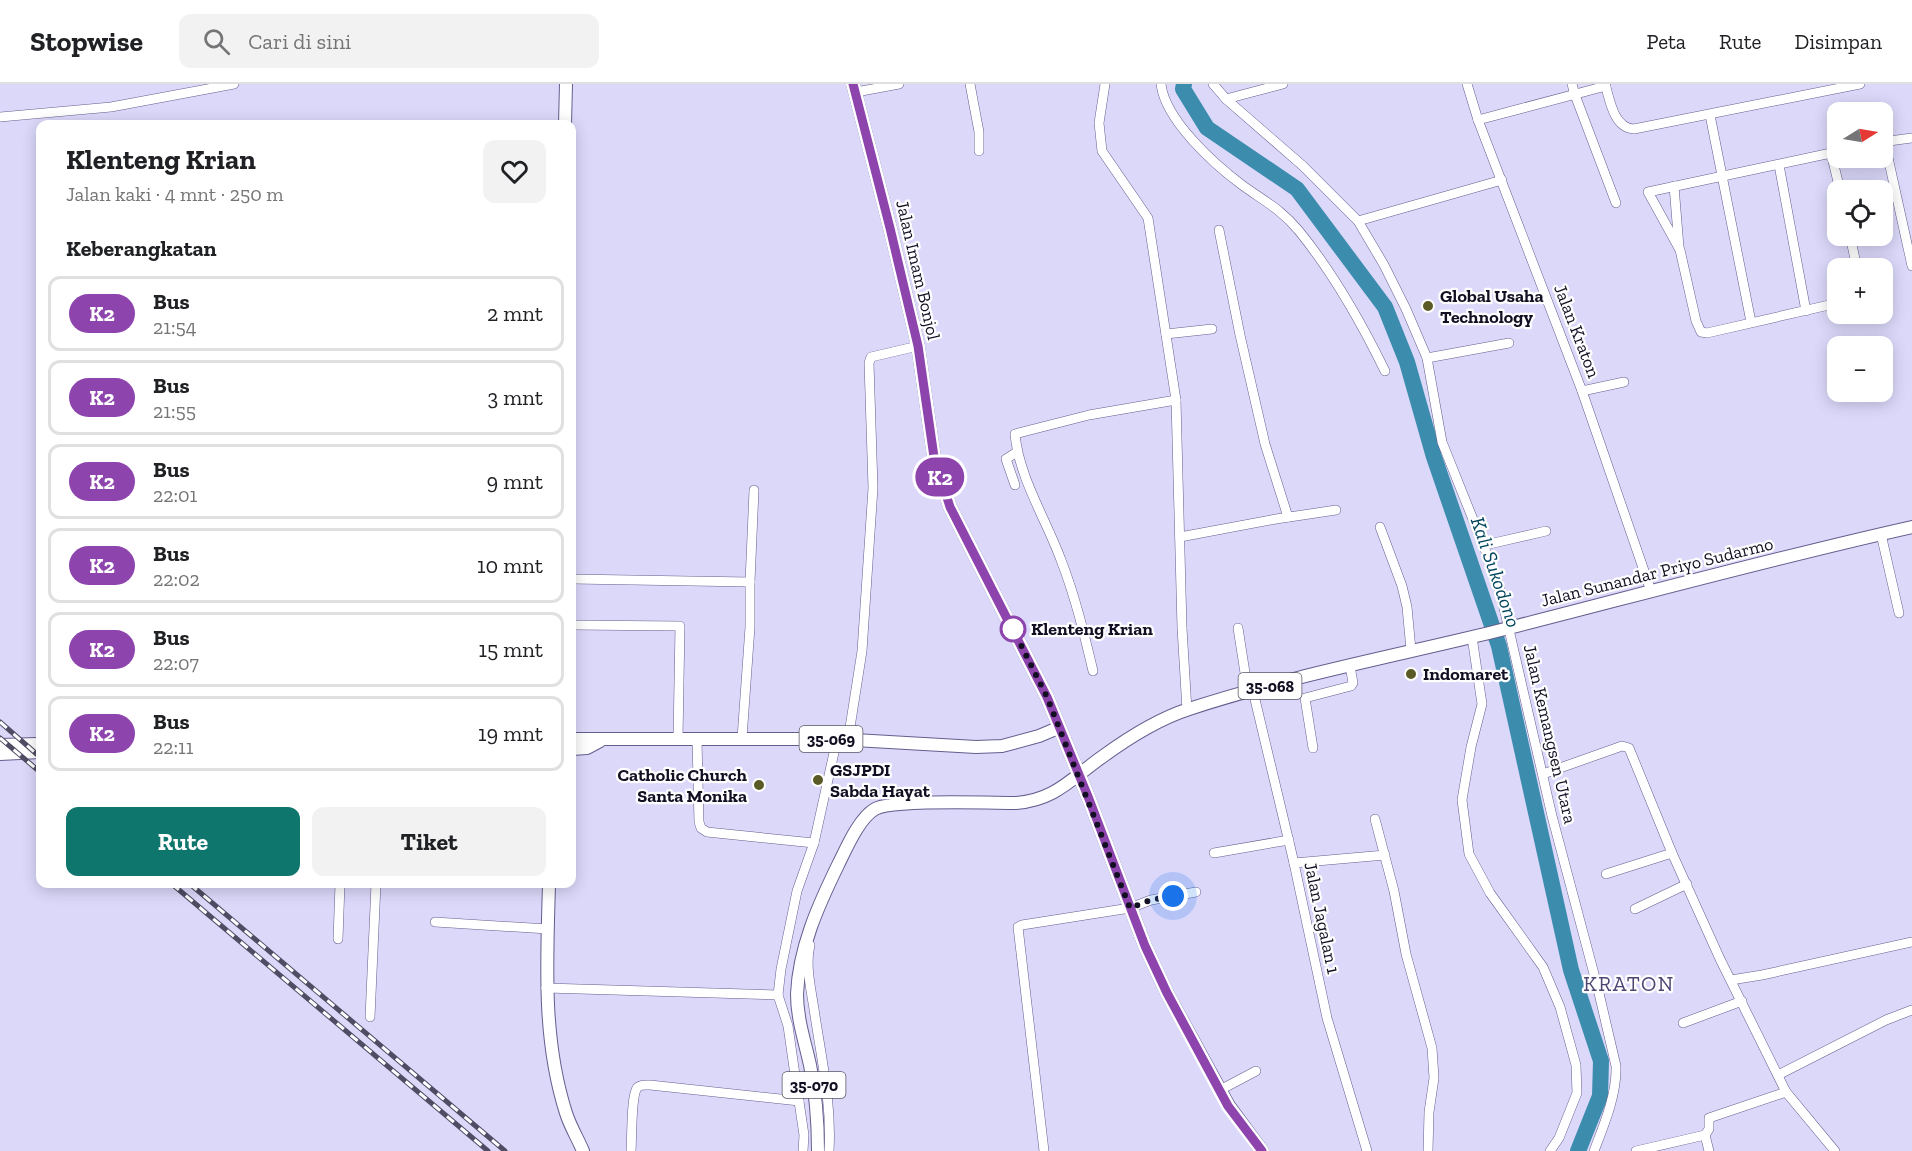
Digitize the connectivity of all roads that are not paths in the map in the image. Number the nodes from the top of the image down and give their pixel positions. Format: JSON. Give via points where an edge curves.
{"nodes":[{"id":1,"x":234,"y":84,"type":"edge"},
{"id":2,"x":566,"y":84,"type":"edge"},
{"id":3,"x":898,"y":84,"type":"edge"},
{"id":4,"x":970,"y":84,"type":"edge"},
{"id":5,"x":1105,"y":84,"type":"edge"},
{"id":6,"x":1161,"y":84,"type":"edge"},
{"id":7,"x":1213,"y":84,"type":"edge"},
{"id":8,"x":1283,"y":84,"type":"edge"},
{"id":9,"x":1467,"y":84,"type":"edge"},
{"id":10,"x":1572,"y":84,"type":"edge"},
{"id":11,"x":1860,"y":84,"type":"edge"},
{"id":12,"x":1605,"y":85,"type":"edge"},
{"id":13,"x":854,"y":88,"type":"edge"},
{"id":14,"x":1575,"y":95,"type":"junction"},
{"id":15,"x":1226,"y":99,"type":"junction"},
{"id":16,"x":1710,"y":115,"type":"junction"},
{"id":17,"x":0,"y":117,"type":"edge"},
{"id":18,"x":565,"y":120,"type":"edge"},
{"id":19,"x":1478,"y":120,"type":"junction"},
{"id":20,"x":1912,"y":138,"type":"edge"},
{"id":21,"x":979,"y":151,"type":"dead end"},
{"id":22,"x":1779,"y":165,"type":"junction"},
{"id":23,"x":1723,"y":175,"type":"junction"},
{"id":24,"x":1502,"y":180,"type":"junction"},
{"id":25,"x":1838,"y":180,"type":"edge"},
{"id":26,"x":1674,"y":186,"type":"junction"},
{"id":27,"x":1616,"y":203,"type":"dead end"},
{"id":28,"x":1358,"y":221,"type":"junction"},
{"id":29,"x":1219,"y":230,"type":"dead end"},
{"id":30,"x":1680,"y":250,"type":"junction"},
{"id":31,"x":1912,"y":266,"type":"edge"},
{"id":32,"x":1827,"y":306,"type":"edge"},
{"id":33,"x":1806,"y":311,"type":"junction"},
{"id":34,"x":1751,"y":322,"type":"junction"},
{"id":35,"x":1212,"y":329,"type":"dead end"},
{"id":36,"x":1166,"y":334,"type":"junction"},
{"id":37,"x":1509,"y":343,"type":"dead end"},
{"id":38,"x":918,"y":346,"type":"junction"},
{"id":39,"x":1427,"y":358,"type":"junction"},
{"id":40,"x":1385,"y":371,"type":"dead end"},
{"id":41,"x":1624,"y":382,"type":"dead end"},
{"id":42,"x":1582,"y":391,"type":"junction"},
{"id":43,"x":1176,"y":400,"type":"junction"},
{"id":44,"x":1013,"y":454,"type":"junction"},
{"id":45,"x":1015,"y":485,"type":"dead end"},
{"id":46,"x":754,"y":490,"type":"dead end"},
{"id":47,"x":1336,"y":510,"type":"dead end"},
{"id":48,"x":1288,"y":517,"type":"junction"},
{"id":49,"x":1380,"y":527,"type":"dead end"},
{"id":50,"x":1912,"y":527,"type":"edge"},
{"id":51,"x":1546,"y":531,"type":"dead end"},
{"id":52,"x":1881,"y":534,"type":"junction"},
{"id":53,"x":1180,"y":537,"type":"junction"},
{"id":54,"x":1485,"y":546,"type":"junction"},
{"id":55,"x":576,"y":579,"type":"edge"},
{"id":56,"x":750,"y":582,"type":"junction"},
{"id":57,"x":1651,"y":591,"type":"junction"},
{"id":58,"x":1899,"y":613,"type":"dead end"},
{"id":59,"x":576,"y":624,"type":"edge"},
{"id":60,"x":1238,"y":628,"type":"dead end"},
{"id":61,"x":1504,"y":629,"type":"junction"},
{"id":62,"x":1474,"y":636,"type":"junction"},
{"id":63,"x":1411,"y":650,"type":"junction"},
{"id":64,"x":1350,"y":666,"type":"junction"},
{"id":65,"x":1094,"y":671,"type":"dead end"},
{"id":66,"x":1250,"y":691,"type":"junction"},
{"id":67,"x":1187,"y":710,"type":"junction"},
{"id":68,"x":1058,"y":728,"type":"junction"},
{"id":69,"x":678,"y":738,"type":"junction"},
{"id":70,"x":742,"y":738,"type":"junction"},
{"id":71,"x":576,"y":739,"type":"edge"},
{"id":72,"x":601,"y":740,"type":"junction"},
{"id":73,"x":697,"y":740,"type":"junction"},
{"id":74,"x":843,"y":740,"type":"junction"},
{"id":75,"x":36,"y":744,"type":"edge"},
{"id":76,"x":0,"y":745,"type":"edge"},
{"id":77,"x":1313,"y":748,"type":"dead end"},
{"id":78,"x":576,"y":749,"type":"edge"},
{"id":79,"x":36,"y":752,"type":"edge"},
{"id":80,"x":0,"y":754,"type":"edge"},
{"id":81,"x":1542,"y":774,"type":"junction"},
{"id":82,"x":1077,"y":775,"type":"junction"},
{"id":83,"x":1376,"y":819,"type":"dead end"},
{"id":84,"x":1288,"y":840,"type":"junction"},
{"id":85,"x":814,"y":843,"type":"junction"},
{"id":86,"x":1214,"y":853,"type":"dead end"},
{"id":87,"x":1672,"y":853,"type":"junction"},
{"id":88,"x":1385,"y":855,"type":"junction"},
{"id":89,"x":1294,"y":863,"type":"junction"},
{"id":90,"x":1606,"y":874,"type":"dead end"},
{"id":91,"x":1686,"y":884,"type":"junction"},
{"id":92,"x":340,"y":888,"type":"edge"},
{"id":93,"x":376,"y":888,"type":"edge"},
{"id":94,"x":549,"y":888,"type":"edge"},
{"id":95,"x":1196,"y":892,"type":"dead end"},
{"id":96,"x":819,"y":908,"type":"junction"},
{"id":97,"x":1130,"y":908,"type":"junction"},
{"id":98,"x":1635,"y":909,"type":"dead end"},
{"id":99,"x":435,"y":922,"type":"dead end"},
{"id":100,"x":548,"y":929,"type":"junction"},
{"id":101,"x":339,"y":939,"type":"dead end"},
{"id":102,"x":1912,"y":942,"type":"edge"},
{"id":103,"x":1731,"y":980,"type":"junction"},
{"id":104,"x":546,"y":988,"type":"junction"},
{"id":105,"x":778,"y":995,"type":"junction"},
{"id":106,"x":1742,"y":1000,"type":"junction"},
{"id":107,"x":1912,"y":1010,"type":"edge"},
{"id":108,"x":370,"y":1017,"type":"dead end"},
{"id":109,"x":1683,"y":1023,"type":"dead end"},
{"id":110,"x":1256,"y":1071,"type":"dead end"},
{"id":111,"x":1778,"y":1075,"type":"junction"},
{"id":112,"x":1220,"y":1090,"type":"junction"},
{"id":113,"x":1786,"y":1092,"type":"junction"},
{"id":114,"x":799,"y":1101,"type":"junction"},
{"id":115,"x":1705,"y":1135,"type":"junction"},
{"id":116,"x":583,"y":1151,"type":"edge"},
{"id":117,"x":631,"y":1151,"type":"edge"},
{"id":118,"x":803,"y":1151,"type":"edge"},
{"id":119,"x":818,"y":1151,"type":"edge"},
{"id":120,"x":830,"y":1151,"type":"edge"},
{"id":121,"x":1044,"y":1151,"type":"edge"},
{"id":122,"x":1262,"y":1151,"type":"edge"},
{"id":123,"x":1367,"y":1151,"type":"edge"},
{"id":124,"x":1428,"y":1151,"type":"edge"},
{"id":125,"x":1550,"y":1151,"type":"edge"},
{"id":126,"x":1594,"y":1151,"type":"edge"},
{"id":127,"x":1636,"y":1151,"type":"edge"},
{"id":128,"x":1709,"y":1151,"type":"edge"},
{"id":129,"x":1835,"y":1151,"type":"edge"}],
"edges":[{"from":1,"to":17,"type":"street","via":[[111,107]]},
{"from":2,"to":18,"type":"main road"},
{"from":3,"to":13,"type":"street"},
{"from":4,"to":21,"type":"street"},
{"from":5,"to":36,"type":"street","via":[[1099,123],[1102,151],[1148,218]]},
{"from":6,"to":40,"type":"street","via":[[1165,102],[1196,143],[1234,179],[1276,206],[1298,230],[1366,331]]},
{"from":7,"to":15,"type":"street","name":"Jalan Kemangsen Utara"},
{"from":8,"to":15,"type":"street"},
{"from":9,"to":19,"type":"street","name":"Jalan Kraton"},
{"from":10,"to":14,"type":"street"},
{"from":11,"to":16,"type":"street"},
{"from":12,"to":14,"type":"street"},
{"from":12,"to":16,"type":"street","via":[[1619,122],[1626,129]]},
{"from":13,"to":38,"type":"main road","name":"Jalan Imam Bonjol"},
{"from":14,"to":19,"type":"street"},
{"from":14,"to":27,"type":"street"},
{"from":15,"to":28,"type":"street","name":"Jalan Kemangsen Utara","via":[[1303,166]]},
{"from":16,"to":23,"type":"street"},
{"from":19,"to":24,"type":"street","name":"Jalan Kraton"},
{"from":20,"to":31,"type":"street","via":[[1885,144]]},
{"from":22,"to":23,"type":"street"},
{"from":22,"to":25,"type":"street","via":[[1831,153]]},
{"from":22,"to":33,"type":"street"},
{"from":23,"to":26,"type":"street"},
{"from":23,"to":34,"type":"street"},
{"from":24,"to":28,"type":"street"},
{"from":24,"to":42,"type":"street","name":"Jalan Kraton"},
{"from":26,"to":30,"type":"street"},
{"from":26,"to":30,"type":"street","via":[[1647,192]]},
{"from":28,"to":39,"type":"street","name":"Jalan Kemangsen Utara","via":[[1384,265]]},
{"from":29,"to":48,"type":"street","via":[[1265,444]]},
{"from":30,"to":34,"type":"street","via":[[1701,332]]},
{"from":32,"to":33,"type":"street"},
{"from":33,"to":34,"type":"street"},
{"from":35,"to":36,"type":"street"},
{"from":36,"to":43,"type":"street"},
{"from":37,"to":39,"type":"street"},
{"from":38,"to":68,"type":"main road","name":"Jalan Imam Bonjol","via":[[934,457],[950,507],[1047,697]]},
{"from":38,"to":74,"type":"street","via":[[871,357],[868,363],[873,488],[862,651]]},
{"from":39,"to":54,"type":"street","name":"Jalan Kemangsen Utara","via":[[1442,442]]},
{"from":41,"to":42,"type":"street"},
{"from":42,"to":57,"type":"street","name":"Jalan Kraton"},
{"from":43,"to":44,"type":"street","via":[[1017,432]]},
{"from":43,"to":53,"type":"street"},
{"from":44,"to":45,"type":"street","via":[[1006,459]]},
{"from":44,"to":65,"type":"street","via":[[1072,590]]},
{"from":46,"to":56,"type":"street"},
{"from":47,"to":48,"type":"street"},
{"from":48,"to":53,"type":"street"},
{"from":49,"to":63,"type":"street","via":[[1402,586]]},
{"from":50,"to":52,"type":"main road","name":"Jalan Sunandar Priyo Sudarmo","number":"35-068"},
{"from":51,"to":54,"type":"street"},
{"from":52,"to":57,"type":"main road","name":"Jalan Sunandar Priyo Sudarmo","number":"35-068"},
{"from":52,"to":58,"type":"street"},
{"from":53,"to":67,"type":"street"},
{"from":54,"to":61,"type":"street","name":"Jalan Kemangsen Utara","via":[[1498,582]]},
{"from":55,"to":56,"type":"street"},
{"from":56,"to":70,"type":"street"},
{"from":57,"to":61,"type":"main road","name":"Jalan Sunandar Priyo Sudarmo","number":"35-068"},
{"from":59,"to":69,"type":"street","via":[[680,626]]},
{"from":60,"to":66,"type":"street","name":"Jalan Jagalan 1"},
{"from":61,"to":62,"type":"main road","name":"Jalan Sunandar Priyo Sudarmo","number":"35-068"},
{"from":61,"to":81,"type":"street","name":"Jalan Kemangsen Utara"},
{"from":62,"to":63,"type":"main road","name":"Jalan Sunandar Priyo Sudarmo","number":"35-068"},
{"from":62,"to":125,"type":"street","via":[[1482,704],[1462,800],[1469,854],[1490,893],[1543,967],[1560,1007],[1576,1065],[1577,1093]]},
{"from":63,"to":64,"type":"main road","name":"Jalan Sunandar Priyo Sudarmo","number":"35-068"},
{"from":64,"to":66,"type":"main road","name":"Jalan Sunandar Priyo Sudarmo","number":"35-068"},
{"from":64,"to":77,"type":"street","via":[[1352,686],[1305,698]]},
{"from":66,"to":67,"type":"main road","name":"Jalan Sunandar Priyo Sudarmo","number":"35-068"},
{"from":66,"to":84,"type":"street","name":"Jalan Jagalan 1"},
{"from":67,"to":82,"type":"main road","name":"Jalan Sunandar Priyo Sudarmo","number":"35-068","via":[[1142,732]]},
{"from":68,"to":74,"type":"main road","number":"35-069","via":[[1039,736],[976,747]]},
{"from":68,"to":82,"type":"main road","name":"Jalan Imam Bonjol"},
{"from":69,"to":72,"type":"main road","number":"35-069"},
{"from":69,"to":73,"type":"main road","number":"35-069"},
{"from":70,"to":73,"type":"main road","number":"35-069"},
{"from":70,"to":74,"type":"main road","number":"35-069"},
{"from":71,"to":72,"type":"main road","number":"35-069"},
{"from":72,"to":78,"type":"main road","number":"35-069"},
{"from":73,"to":85,"type":"street","via":[[699,822],[704,830]]},
{"from":74,"to":85,"type":"street"},
{"from":75,"to":76,"type":"main road"},
{"from":79,"to":80,"type":"main road"},
{"from":81,"to":87,"type":"street","via":[[1626,746]]},
{"from":81,"to":126,"type":"street","name":"Jalan Kemangsen Utara","via":[[1616,1066],[1613,1094]]},
{"from":82,"to":96,"type":"main road","number":"35-070","via":[[1050,796],[1025,802],[912,804],[874,810],[853,836]]},
{"from":82,"to":97,"type":"main road","name":"Jalan Imam Bonjol"},
{"from":83,"to":88,"type":"street"},
{"from":84,"to":86,"type":"street"},
{"from":84,"to":89,"type":"street","name":"Jalan Jagalan 1"},
{"from":85,"to":105,"type":"street","via":[[797,891]]},
{"from":87,"to":90,"type":"street"},
{"from":87,"to":91,"type":"street"},
{"from":88,"to":89,"type":"street"},
{"from":88,"to":124,"type":"street","via":[[1406,954],[1432,1048],[1434,1078]]},
{"from":89,"to":123,"type":"street","name":"Jalan Jagalan 1","via":[[1327,1018]]},
{"from":91,"to":98,"type":"street"},
{"from":91,"to":103,"type":"street"},
{"from":92,"to":101,"type":"street"},
{"from":93,"to":108,"type":"street"},
{"from":94,"to":100,"type":"main road"},
{"from":95,"to":97,"type":"street"},
{"from":96,"to":119,"type":"main road","number":"35-070","via":[[804,945],[797,995],[819,1116]]},
{"from":96,"to":120,"type":"street","via":[[809,950],[809,969],[829,1099]]},
{"from":97,"to":112,"type":"main road","name":"Jalan Imam Bonjol","via":[[1167,993]]},
{"from":97,"to":121,"type":"street","via":[[1018,927]]},
{"from":99,"to":100,"type":"street"},
{"from":100,"to":104,"type":"main road"},
{"from":102,"to":103,"type":"street"},
{"from":103,"to":106,"type":"street"},
{"from":104,"to":105,"type":"street"},
{"from":104,"to":116,"type":"main road","via":[[554,1064],[566,1114]]},
{"from":105,"to":114,"type":"street","via":[[788,1026]]},
{"from":106,"to":109,"type":"street"},
{"from":106,"to":111,"type":"street"},
{"from":107,"to":111,"type":"street"},
{"from":110,"to":112,"type":"street"},
{"from":111,"to":113,"type":"street"},
{"from":112,"to":122,"type":"main road","name":"Jalan Imam Bonjol"},
{"from":113,"to":115,"type":"street","via":[[1709,1118]]},
{"from":113,"to":129,"type":"street"},
{"from":114,"to":117,"type":"street","via":[[640,1085],[633,1101]]},
{"from":114,"to":118,"type":"street"},
{"from":115,"to":127,"type":"street"},
{"from":115,"to":128,"type":"street"}]}
